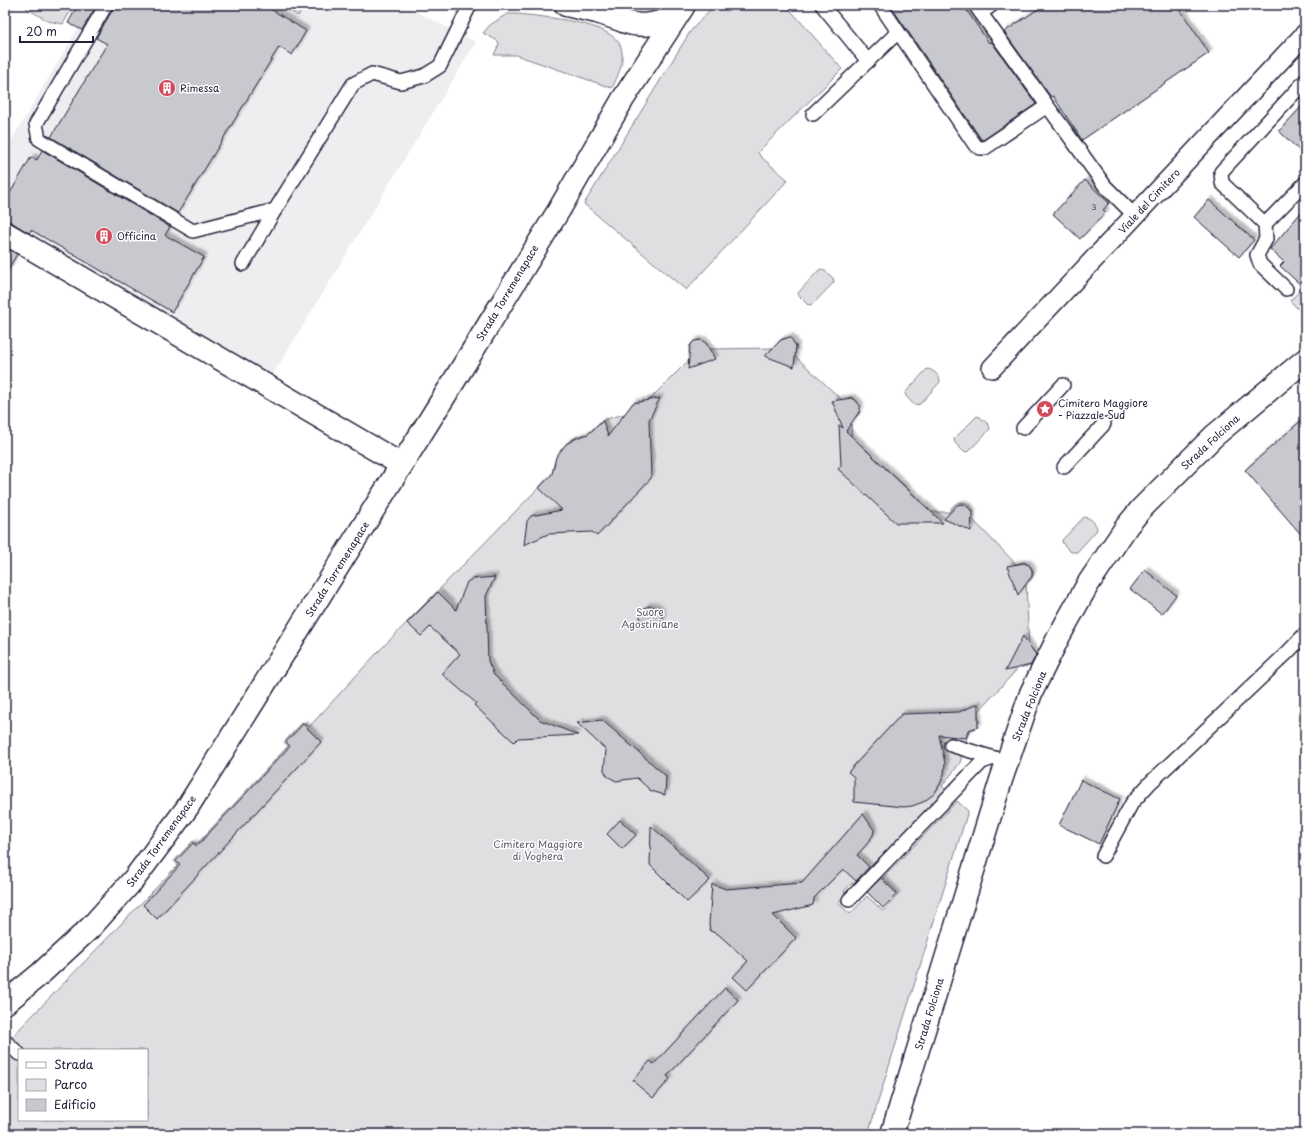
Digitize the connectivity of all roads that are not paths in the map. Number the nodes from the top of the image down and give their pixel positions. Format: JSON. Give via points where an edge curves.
{"nodes":[{"id":1,"x":106,"y":5,"type":"edge"},
{"id":2,"x":470,"y":5,"type":"edge"},
{"id":3,"x":566,"y":5,"type":"edge"},
{"id":4,"x":604,"y":5,"type":"edge"},
{"id":5,"x":822,"y":5,"type":"edge"},
{"id":6,"x":880,"y":5,"type":"edge"},
{"id":7,"x":992,"y":5,"type":"edge"},
{"id":8,"x":683,"y":6,"type":"edge"},
{"id":9,"x":978,"y":9,"type":"edge"},
{"id":10,"x":628,"y":23,"type":"junction"},
{"id":11,"x":898,"y":32,"type":"junction"},
{"id":12,"x":1305,"y":34,"type":"edge"},
{"id":13,"x":868,"y":61,"type":"junction"},
{"id":14,"x":1305,"y":81,"type":"edge"},
{"id":15,"x":623,"y":99,"type":"junction"},
{"id":16,"x":1047,"y":106,"type":"junction"},
{"id":17,"x":812,"y":114,"type":"dead end"},
{"id":18,"x":1305,"y":183,"type":"edge"},
{"id":19,"x":275,"y":210,"type":"junction"},
{"id":20,"x":1135,"y":216,"type":"junction"},
{"id":21,"x":1266,"y":224,"type":"junction"},
{"id":22,"x":5,"y":233,"type":"edge"},
{"id":23,"x":242,"y":264,"type":"dead end"},
{"id":24,"x":1286,"y":289,"type":"dead end"},
{"id":25,"x":1305,"y":360,"type":"edge"},
{"id":26,"x":992,"y":368,"type":"dead end"},
{"id":27,"x":1063,"y":385,"type":"dead end"},
{"id":28,"x":1104,"y":424,"type":"dead end"},
{"id":29,"x":1023,"y":428,"type":"dead end"},
{"id":30,"x":402,"y":465,"type":"junction"},
{"id":31,"x":1064,"y":467,"type":"dead end"},
{"id":32,"x":1305,"y":634,"type":"edge"},
{"id":33,"x":951,"y":745,"type":"dead end"},
{"id":34,"x":1001,"y":760,"type":"junction"},
{"id":35,"x":1103,"y":856,"type":"dead end"},
{"id":36,"x":849,"y":900,"type":"dead end"},
{"id":37,"x":5,"y":1003,"type":"edge"},
{"id":38,"x":5,"y":1041,"type":"edge"},
{"id":39,"x":18,"y":1053,"type":"edge"},
{"id":40,"x":892,"y":1134,"type":"edge"}],
"edges":[{"from":1,"to":19,"type":"lane","via":[[36,124],[39,139],[193,231]]},
{"from":2,"to":19,"type":"lane","via":[[440,66],[424,76],[401,82],[372,74],[353,84]]},
{"from":3,"to":10,"type":"street"},
{"from":4,"to":10,"type":"street"},
{"from":5,"to":13,"type":"lane"},
{"from":6,"to":11,"type":"lane"},
{"from":7,"to":9,"type":"lane"},
{"from":8,"to":10,"type":"street","via":[[664,22],[648,26]]},
{"from":8,"to":15,"type":"street","name":"Strada Torremenapace"},
{"from":9,"to":16,"type":"lane"},
{"from":10,"to":15,"type":"street","name":"Strada Torremenapace","via":[[640,35],[643,46],[642,56]]},
{"from":11,"to":13,"type":"lane"},
{"from":11,"to":16,"type":"lane","via":[[975,146],[985,148]]},
{"from":12,"to":20,"type":"street","name":"Viale del Cimitero"},
{"from":13,"to":17,"type":"lane"},
{"from":14,"to":21,"type":"lane","via":[[1221,172],[1222,183]]},
{"from":15,"to":30,"type":"street","name":"Strada Torremenapace"},
{"from":16,"to":20,"type":"lane","via":[[1105,186]]},
{"from":18,"to":21,"type":"lane"},
{"from":19,"to":23,"type":"lane"},
{"from":20,"to":26,"type":"street","name":"Viale del Cimitero"},
{"from":21,"to":24,"type":"lane","via":[[1266,239],[1257,254],[1258,259]]},
{"from":22,"to":30,"type":"street"},
{"from":25,"to":34,"type":"street","name":"Strada Folciona","via":[[1214,436],[1127,526],[1088,584],[1059,636]]},
{"from":27,"to":29,"type":"lane"},
{"from":28,"to":31,"type":"lane"},
{"from":30,"to":37,"type":"street","name":"Strada Torremenapace","via":[[182,814],[134,879],[91,927]]},
{"from":32,"to":35,"type":"lane","via":[[1150,783],[1132,803]]},
{"from":33,"to":34,"type":"lane"},
{"from":34,"to":36,"type":"lane","via":[[982,762]]},
{"from":34,"to":40,"type":"street","name":"Strada Folciona"},
{"from":38,"to":39,"type":"lane"}]}
